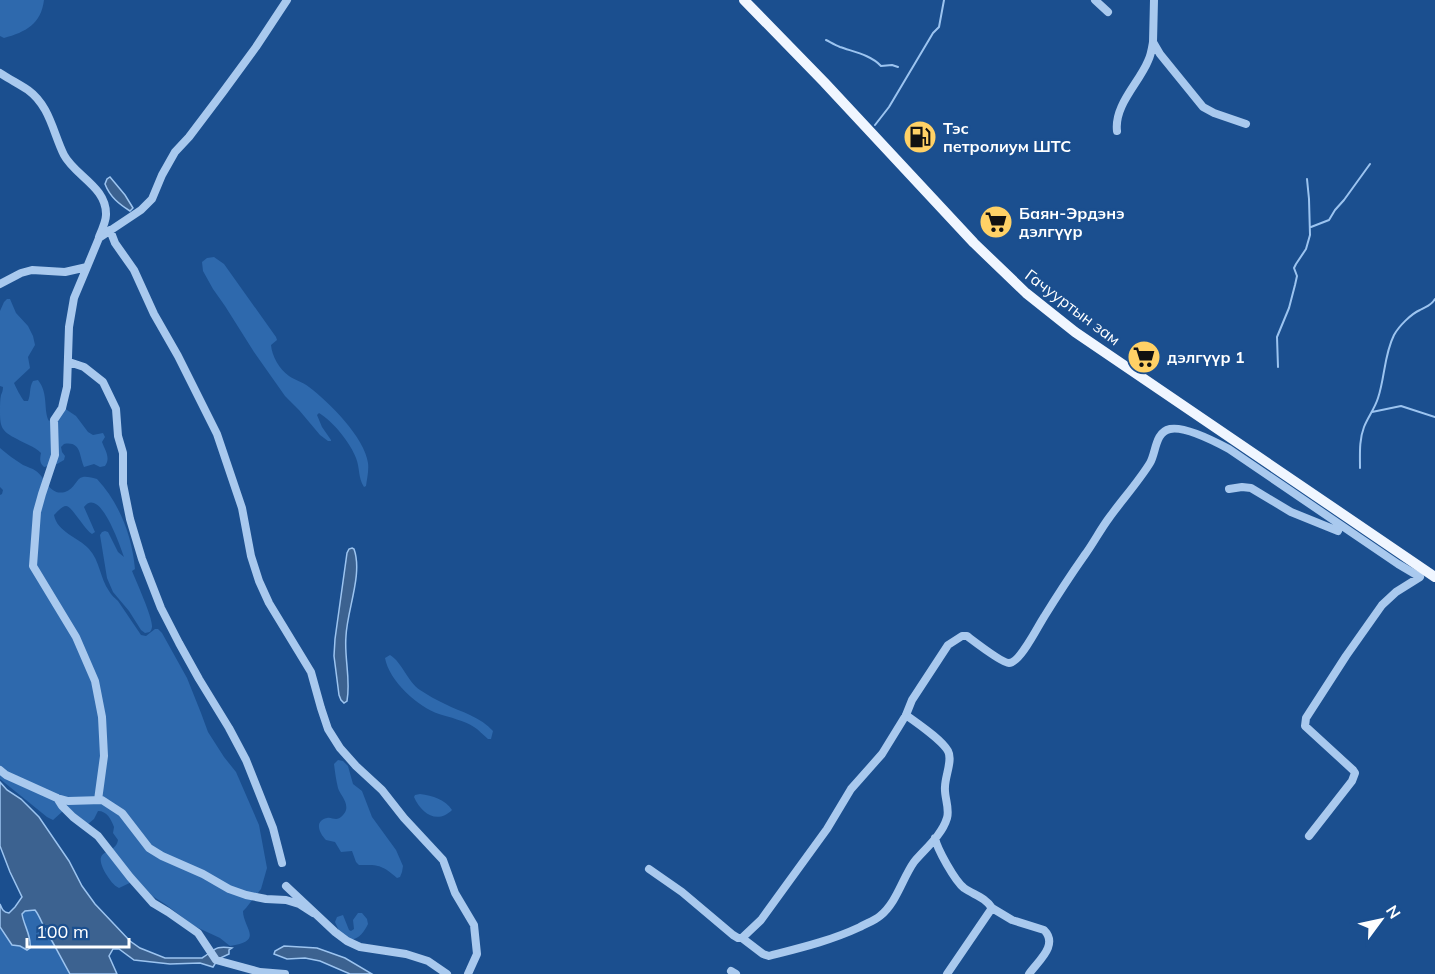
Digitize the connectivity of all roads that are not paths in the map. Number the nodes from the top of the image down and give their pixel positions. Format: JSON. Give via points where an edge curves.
{"nodes":[{"id":1,"x":286,"y":0,"type":"edge"},
{"id":2,"x":744,"y":0,"type":"edge"},
{"id":3,"x":1095,"y":0,"type":"edge"},
{"id":4,"x":1154,"y":0,"type":"edge"},
{"id":5,"x":1108,"y":12,"type":"dead end"},
{"id":6,"x":1153,"y":42,"type":"junction"},
{"id":7,"x":0,"y":73,"type":"edge"},
{"id":8,"x":1246,"y":123,"type":"dead end"},
{"id":9,"x":1118,"y":131,"type":"dead end"},
{"id":10,"x":110,"y":230,"type":"junction"},
{"id":11,"x":99,"y":238,"type":"junction"},
{"id":12,"x":87,"y":267,"type":"junction"},
{"id":13,"x":0,"y":284,"type":"edge"},
{"id":14,"x":69,"y":362,"type":"junction"},
{"id":15,"x":1229,"y":489,"type":"dead end"},
{"id":16,"x":1338,"y":531,"type":"dead end"},
{"id":17,"x":1435,"y":577,"type":"edge"},
{"id":18,"x":906,"y":715,"type":"junction"},
{"id":19,"x":0,"y":770,"type":"edge"},
{"id":20,"x":57,"y":798,"type":"junction"},
{"id":21,"x":98,"y":800,"type":"junction"},
{"id":22,"x":1309,"y":837,"type":"dead end"},
{"id":23,"x":935,"y":838,"type":"junction"},
{"id":24,"x":282,"y":863,"type":"dead end"},
{"id":25,"x":649,"y":869,"type":"dead end"},
{"id":26,"x":286,"y":886,"type":"dead end"},
{"id":27,"x":992,"y":908,"type":"junction"},
{"id":28,"x":313,"y":913,"type":"junction"},
{"id":29,"x":742,"y":938,"type":"junction"},
{"id":30,"x":285,"y":974,"type":"edge"},
{"id":31,"x":447,"y":974,"type":"edge"},
{"id":32,"x":468,"y":974,"type":"edge"},
{"id":33,"x":947,"y":974,"type":"edge"},
{"id":34,"x":1029,"y":974,"type":"edge"}],
"edges":[{"from":1,"to":10,"type":"street","via":[[256,47],[175,152],[152,199]]},
{"from":2,"to":17,"type":"main road","name":"Гачууртын зам","via":[[1026,293],[1075,332]]},
{"from":3,"to":5,"type":"street"},
{"from":4,"to":6,"type":"street"},
{"from":6,"to":8,"type":"street","via":[[1203,107]]},
{"from":6,"to":9,"type":"street","via":[[1149,59],[1120,112]]},
{"from":7,"to":11,"type":"street","via":[[40,101],[64,156],[103,200],[106,215]]},
{"from":10,"to":11,"type":"street"},
{"from":10,"to":32,"type":"street","via":[[217,434],[242,508],[259,581],[311,672],[328,729],[340,748],[443,860],[455,894],[474,925],[477,954]]},
{"from":11,"to":12,"type":"street"},
{"from":12,"to":13,"type":"street","via":[[65,272],[32,270]]},
{"from":12,"to":14,"type":"street","via":[[74,298]]},
{"from":14,"to":21,"type":"street","via":[[62,408],[54,420],[55,455],[37,512],[33,566],[76,637],[95,681],[104,756]]},
{"from":14,"to":24,"type":"street","via":[[84,367],[103,382],[116,409],[123,484],[142,559],[166,617],[246,760],[273,828]]},
{"from":15,"to":16,"type":"street","via":[[1251,488],[1291,512]]},
{"from":18,"to":22,"type":"street","via":[[948,645],[962,636],[1000,660],[1015,661],[1107,520],[1151,462],[1160,436],[1171,429],[1187,431],[1229,449],[1419,577],[1382,605],[1306,718],[1305,726],[1355,773]]},
{"from":18,"to":23,"type":"street","via":[[926,730],[950,759],[944,789],[947,820]]},
{"from":18,"to":29,"type":"street","via":[[800,867],[761,920]]},
{"from":19,"to":20,"type":"street"},
{"from":20,"to":21,"type":"street"},
{"from":20,"to":30,"type":"street","via":[[73,817],[98,836],[153,903],[198,933],[216,960],[260,972]]},
{"from":21,"to":28,"type":"street","via":[[122,813],[149,848],[162,856],[229,889],[286,900]]},
{"from":23,"to":27,"type":"street","via":[[954,877]]},
{"from":23,"to":29,"type":"street","via":[[913,864],[895,897],[873,921],[822,943],[769,956]]},
{"from":25,"to":29,"type":"street"},
{"from":26,"to":28,"type":"street"},
{"from":27,"to":33,"type":"street"},
{"from":27,"to":34,"type":"street","via":[[1047,933],[1050,945]]},
{"from":28,"to":31,"type":"street","via":[[360,947],[406,954]]}]}
